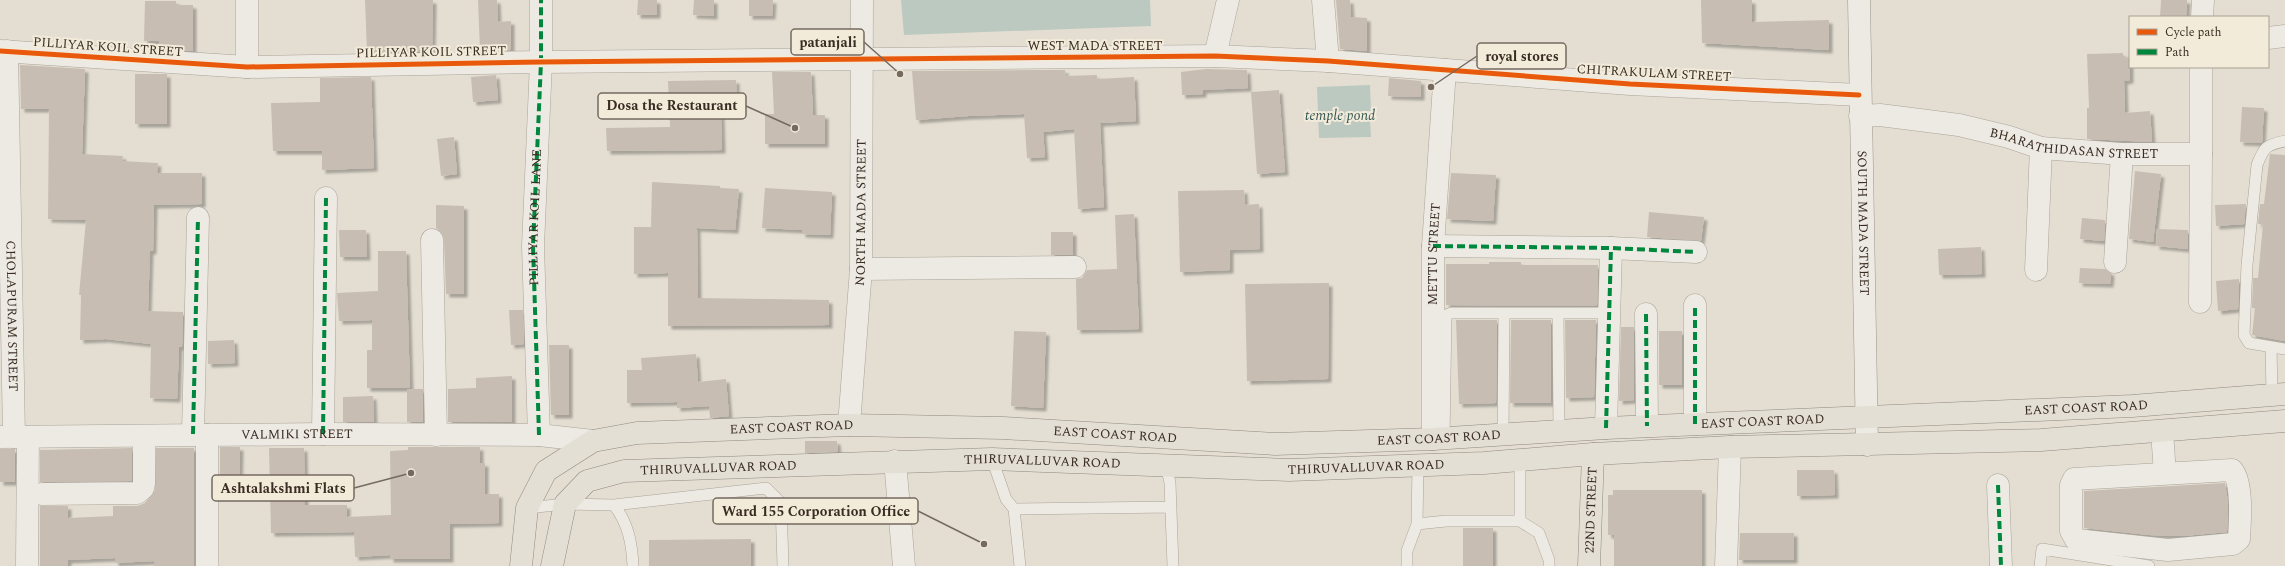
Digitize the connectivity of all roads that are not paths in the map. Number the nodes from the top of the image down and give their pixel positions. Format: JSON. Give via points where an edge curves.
{"nodes":[{"id":1,"x":247,"y":0,"type":"edge"},
{"id":2,"x":541,"y":0,"type":"edge"},
{"id":3,"x":862,"y":0,"type":"edge"},
{"id":4,"x":1228,"y":0,"type":"edge"},
{"id":5,"x":1323,"y":0,"type":"edge"},
{"id":6,"x":1859,"y":0,"type":"edge"},
{"id":7,"x":2203,"y":0,"type":"edge"},
{"id":8,"x":2202,"y":16,"type":"edge"},
{"id":9,"x":2285,"y":36,"type":"edge"},
{"id":10,"x":2269,"y":38,"type":"edge"},
{"id":11,"x":4,"y":51,"type":"edge"},
{"id":12,"x":1215,"y":56,"type":"junction"},
{"id":13,"x":863,"y":59,"type":"junction"},
{"id":14,"x":1328,"y":61,"type":"junction"},
{"id":15,"x":541,"y":62,"type":"junction"},
{"id":16,"x":247,"y":67,"type":"junction"},
{"id":17,"x":2201,"y":68,"type":"edge"},
{"id":18,"x":1445,"y":70,"type":"junction"},
{"id":19,"x":1860,"y":106,"type":"junction"},
{"id":20,"x":2285,"y":141,"type":"edge"},
{"id":21,"x":2041,"y":148,"type":"junction"},
{"id":22,"x":2122,"y":154,"type":"junction"},
{"id":23,"x":2201,"y":154,"type":"junction"},
{"id":24,"x":326,"y":198,"type":"dead end"},
{"id":25,"x":198,"y":218,"type":"dead end"},
{"id":26,"x":432,"y":240,"type":"dead end"},
{"id":27,"x":1433,"y":246,"type":"junction"},
{"id":28,"x":1611,"y":248,"type":"junction"},
{"id":29,"x":1696,"y":252,"type":"dead end"},
{"id":30,"x":2115,"y":262,"type":"dead end"},
{"id":31,"x":1075,"y":267,"type":"dead end"},
{"id":32,"x":861,"y":268,"type":"junction"},
{"id":33,"x":2036,"y":270,"type":"dead end"},
{"id":34,"x":2200,"y":302,"type":"dead end"},
{"id":35,"x":1695,"y":305,"type":"dead end"},
{"id":36,"x":1504,"y":313,"type":"junction"},
{"id":37,"x":1558,"y":313,"type":"junction"},
{"id":38,"x":1609,"y":313,"type":"junction"},
{"id":39,"x":1646,"y":314,"type":"dead end"},
{"id":40,"x":2271,"y":347,"type":"junction"},
{"id":41,"x":2285,"y":348,"type":"edge"},
{"id":42,"x":2278,"y":395,"type":"edge"},
{"id":43,"x":1867,"y":417,"type":"junction"},
{"id":44,"x":2285,"y":421,"type":"edge"},
{"id":45,"x":1695,"y":424,"type":"junction"},
{"id":46,"x":849,"y":425,"type":"junction"},
{"id":47,"x":1646,"y":426,"type":"junction"},
{"id":48,"x":1606,"y":428,"type":"junction"},
{"id":49,"x":1560,"y":431,"type":"junction"},
{"id":50,"x":2156,"y":432,"type":"junction"},
{"id":51,"x":200,"y":434,"type":"junction"},
{"id":52,"x":323,"y":434,"type":"junction"},
{"id":53,"x":436,"y":435,"type":"junction"},
{"id":54,"x":539,"y":435,"type":"junction"},
{"id":55,"x":1494,"y":435,"type":"junction"},
{"id":56,"x":144,"y":436,"type":"junction"},
{"id":57,"x":14,"y":437,"type":"edge"},
{"id":58,"x":1438,"y":439,"type":"junction"},
{"id":59,"x":593,"y":440,"type":"junction"},
{"id":60,"x":1867,"y":445,"type":"junction"},
{"id":61,"x":1730,"y":448,"type":"junction"},
{"id":62,"x":1593,"y":454,"type":"junction"},
{"id":63,"x":992,"y":459,"type":"junction"},
{"id":64,"x":1520,"y":460,"type":"junction"},
{"id":65,"x":895,"y":461,"type":"junction"},
{"id":66,"x":1484,"y":463,"type":"junction"},
{"id":67,"x":1166,"y":464,"type":"junction"},
{"id":68,"x":1418,"y":466,"type":"junction"},
{"id":69,"x":2159,"y":473,"type":"junction"},
{"id":70,"x":1998,"y":485,"type":"dead end"},
{"id":71,"x":42,"y":494,"type":"dead end"},
{"id":72,"x":565,"y":504,"type":"junction"},
{"id":73,"x":614,"y":505,"type":"junction"},
{"id":74,"x":1171,"y":507,"type":"junction"},
{"id":75,"x":527,"y":508,"type":"junction"},
{"id":76,"x":1014,"y":509,"type":"junction"},
{"id":77,"x":1520,"y":521,"type":"junction"},
{"id":78,"x":1417,"y":524,"type":"junction"},
{"id":79,"x":27,"y":566,"type":"edge"},
{"id":80,"x":207,"y":566,"type":"edge"},
{"id":81,"x":521,"y":566,"type":"edge"},
{"id":82,"x":552,"y":566,"type":"edge"},
{"id":83,"x":633,"y":566,"type":"edge"},
{"id":84,"x":783,"y":566,"type":"edge"},
{"id":85,"x":904,"y":566,"type":"edge"},
{"id":86,"x":1020,"y":566,"type":"edge"},
{"id":87,"x":1174,"y":566,"type":"edge"},
{"id":88,"x":1407,"y":566,"type":"edge"},
{"id":89,"x":1549,"y":566,"type":"edge"},
{"id":90,"x":1589,"y":566,"type":"edge"},
{"id":91,"x":1726,"y":566,"type":"edge"},
{"id":92,"x":2001,"y":566,"type":"edge"},
{"id":93,"x":2040,"y":566,"type":"edge"},
{"id":94,"x":2149,"y":566,"type":"edge"}],
"edges":[{"from":1,"to":16,"type":"street"},
{"from":2,"to":15,"type":"street","name":"PILLIYAR KOIL LANE"},
{"from":3,"to":13,"type":"street","name":"NORTH MADA STREET"},
{"from":4,"to":12,"type":"street"},
{"from":5,"to":14,"type":"street"},
{"from":6,"to":19,"type":"street","name":"SOUTH MADA STREET"},
{"from":7,"to":8,"type":"street"},
{"from":9,"to":10,"type":"street"},
{"from":11,"to":16,"type":"street","name":"PILLIYAR KOIL STREET"},
{"from":11,"to":57,"type":"street","name":"CHOLAPURAM STREET"},
{"from":12,"to":13,"type":"street","name":"WEST MADA STREET"},
{"from":12,"to":14,"type":"street","name":"WEST MADA STREET"},
{"from":13,"to":15,"type":"street","name":"PILLIYAR KOIL STREET"},
{"from":13,"to":32,"type":"street","name":"NORTH MADA STREET"},
{"from":14,"to":18,"type":"street","name":"CHITRAKULAM STREET"},
{"from":15,"to":16,"type":"street","name":"PILLIYAR KOIL STREET"},
{"from":15,"to":54,"type":"street","name":"PILLIYAR KOIL LANE","via":[[533,246]]},
{"from":17,"to":23,"type":"street"},
{"from":18,"to":19,"type":"street","name":"CHITRAKULAM STREET","via":[[1630,84]]},
{"from":18,"to":27,"type":"street","name":"METTU STREET"},
{"from":19,"to":21,"type":"street","name":"BHARATHIDASAN STREET","via":[[1880,115],[1959,125]]},
{"from":19,"to":43,"type":"street","name":"SOUTH MADA STREET"},
{"from":20,"to":40,"type":"lane","via":[[2269,144],[2262,152],[2257,165],[2247,265],[2244,334],[2249,343]]},
{"from":21,"to":22,"type":"street","name":"BHARATHIDASAN STREET"},
{"from":21,"to":33,"type":"street"},
{"from":22,"to":23,"type":"street","name":"BHARATHIDASAN STREET"},
{"from":22,"to":30,"type":"street"},
{"from":23,"to":34,"type":"street"},
{"from":24,"to":52,"type":"street"},
{"from":25,"to":51,"type":"street"},
{"from":26,"to":53,"type":"street"},
{"from":27,"to":28,"type":"street"},
{"from":27,"to":58,"type":"street","name":"METTU STREET"},
{"from":28,"to":29,"type":"street"},
{"from":28,"to":38,"type":"street"},
{"from":31,"to":32,"type":"street"},
{"from":32,"to":46,"type":"street","name":"NORTH MADA STREET"},
{"from":35,"to":45,"type":"street"},
{"from":36,"to":37,"type":"lane"},
{"from":36,"to":55,"type":"lane"},
{"from":36,"to":58,"type":"lane","via":[[1446,315]]},
{"from":37,"to":38,"type":"lane"},
{"from":37,"to":49,"type":"lane"},
{"from":38,"to":48,"type":"street"},
{"from":39,"to":47,"type":"street"},
{"from":40,"to":41,"type":"lane"},
{"from":40,"to":42,"type":"lane"},
{"from":42,"to":43,"type":"main road","name":"EAST COAST ROAD","via":[[2132,406]]},
{"from":43,"to":45,"type":"main road","name":"EAST COAST ROAD"},
{"from":43,"to":60,"type":"street","name":"SOUTH MADA STREET"},
{"from":44,"to":50,"type":"main road","name":"EAST COAST ROAD"},
{"from":45,"to":47,"type":"main road","name":"EAST COAST ROAD"},
{"from":46,"to":58,"type":"main road","name":"EAST COAST ROAD","via":[[1003,428],[1274,444]]},
{"from":46,"to":59,"type":"main road","name":"EAST COAST ROAD","via":[[637,433]]},
{"from":47,"to":48,"type":"main road","name":"EAST COAST ROAD"},
{"from":48,"to":49,"type":"main road","name":"EAST COAST ROAD"},
{"from":49,"to":55,"type":"main road","name":"EAST COAST ROAD"},
{"from":50,"to":60,"type":"main road","name":"EAST COAST ROAD","via":[[2041,440]]},
{"from":50,"to":69,"type":"street"},
{"from":51,"to":52,"type":"street","name":"VALMIKI STREET"},
{"from":51,"to":56,"type":"street","name":"VALMIKI STREET"},
{"from":51,"to":80,"type":"street"},
{"from":52,"to":53,"type":"street","name":"VALMIKI STREET"},
{"from":53,"to":54,"type":"street","name":"VALMIKI STREET"},
{"from":54,"to":59,"type":"street","name":"VALMIKI STREET"},
{"from":55,"to":58,"type":"main road","name":"EAST COAST ROAD"},
{"from":55,"to":66,"type":"main road"},
{"from":56,"to":57,"type":"street","name":"VALMIKI STREET"},
{"from":56,"to":71,"type":"street","via":[[144,483],[143,488],[137,493]]},
{"from":57,"to":79,"type":"street","name":"CHOLAPURAM STREET"},
{"from":59,"to":75,"type":"main road","via":[[546,471]]},
{"from":60,"to":61,"type":"main road","name":"EAST COAST ROAD"},
{"from":61,"to":62,"type":"main road","name":"EAST COAST ROAD"},
{"from":61,"to":91,"type":"street"},
{"from":62,"to":64,"type":"main road","name":"THIRUVALLUVAR ROAD"},
{"from":62,"to":90,"type":"main road","name":"22ND STREET"},
{"from":63,"to":65,"type":"main road","name":"THIRUVALLUVAR ROAD"},
{"from":63,"to":67,"type":"main road","name":"THIRUVALLUVAR ROAD"},
{"from":63,"to":76,"type":"lane","via":[[1006,499]]},
{"from":64,"to":66,"type":"main road","name":"THIRUVALLUVAR ROAD"},
{"from":64,"to":77,"type":"lane"},
{"from":65,"to":72,"type":"main road","name":"THIRUVALLUVAR ROAD","via":[[624,471],[587,481]]},
{"from":65,"to":85,"type":"street"},
{"from":66,"to":68,"type":"main road","name":"THIRUVALLUVAR ROAD"},
{"from":67,"to":68,"type":"main road","name":"THIRUVALLUVAR ROAD","via":[[1289,470]]},
{"from":67,"to":74,"type":"lane"},
{"from":68,"to":78,"type":"lane"},
{"from":69,"to":69,"type":"street","via":[[2232,470],[2239,488],[2239,539],[2233,544],[2168,550],[2076,540],[2073,537],[2071,485],[2074,478]]},
{"from":70,"to":92,"type":"street"},
{"from":72,"to":73,"type":"lane"},
{"from":72,"to":75,"type":"lane"},
{"from":72,"to":82,"type":"main road"},
{"from":73,"to":83,"type":"lane","via":[[623,518],[630,539]]},
{"from":73,"to":84,"type":"lane","via":[[766,488],[781,503]]},
{"from":74,"to":76,"type":"lane"},
{"from":74,"to":87,"type":"lane"},
{"from":75,"to":81,"type":"main road"},
{"from":76,"to":86,"type":"lane"},
{"from":77,"to":78,"type":"lane","via":[[1446,521]]},
{"from":77,"to":89,"type":"lane","via":[[1539,533]]},
{"from":78,"to":88,"type":"lane","via":[[1408,551]]},
{"from":93,"to":94,"type":"lane","via":[[2042,549]]}]}
